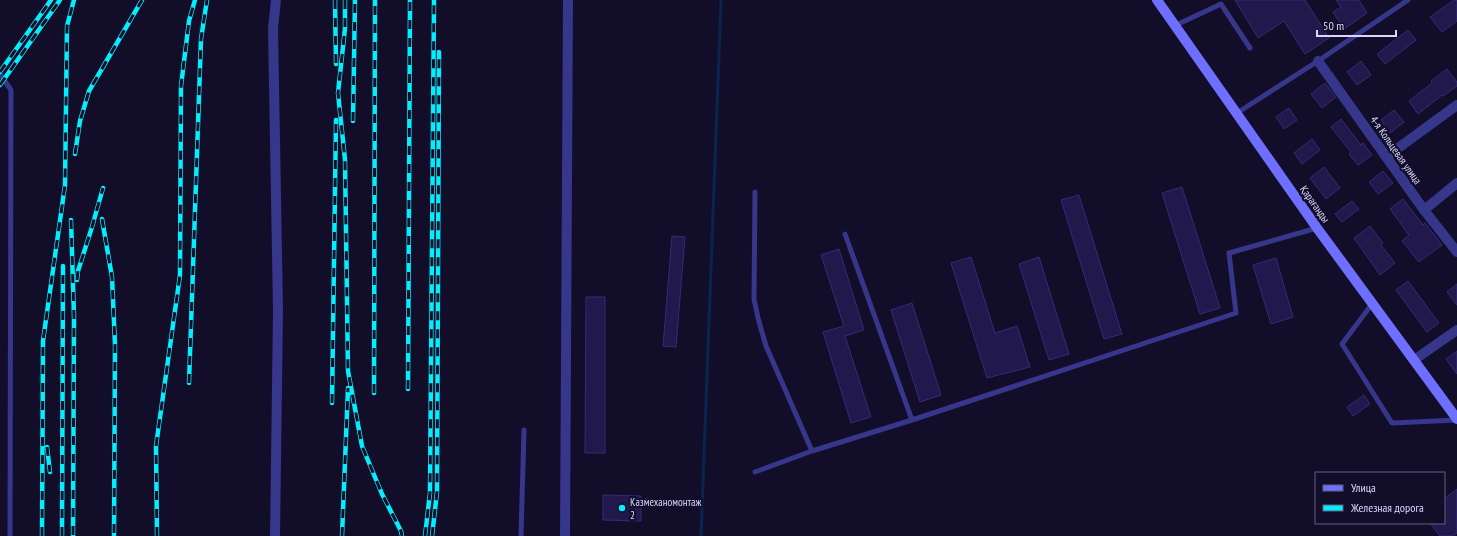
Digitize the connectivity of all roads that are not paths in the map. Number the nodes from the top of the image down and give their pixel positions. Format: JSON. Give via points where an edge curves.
{"nodes":[{"id":1,"x":276,"y":0,"type":"edge"},
{"id":2,"x":568,"y":0,"type":"edge"},
{"id":3,"x":1157,"y":0,"type":"edge"},
{"id":4,"x":1408,"y":0,"type":"edge"},
{"id":5,"x":1174,"y":26,"type":"junction"},
{"id":6,"x":1250,"y":48,"type":"dead end"},
{"id":7,"x":1318,"y":61,"type":"junction"},
{"id":8,"x":0,"y":74,"type":"edge"},
{"id":9,"x":1456,"y":108,"type":"edge"},
{"id":10,"x":1237,"y":113,"type":"junction"},
{"id":11,"x":1386,"y":157,"type":"junction"},
{"id":12,"x":1457,"y":183,"type":"edge"},
{"id":13,"x":755,"y":192,"type":"dead end"},
{"id":14,"x":1424,"y":210,"type":"junction"},
{"id":15,"x":1317,"y":228,"type":"junction"},
{"id":16,"x":846,"y":234,"type":"dead end"},
{"id":17,"x":1457,"y":252,"type":"edge"},
{"id":18,"x":1372,"y":304,"type":"junction"},
{"id":19,"x":1457,"y":330,"type":"edge"},
{"id":20,"x":1414,"y":360,"type":"junction"},
{"id":21,"x":1457,"y":419,"type":"edge"},
{"id":22,"x":912,"y":420,"type":"junction"},
{"id":23,"x":524,"y":430,"type":"dead end"},
{"id":24,"x":812,"y":451,"type":"junction"},
{"id":25,"x":755,"y":472,"type":"dead end"},
{"id":26,"x":10,"y":536,"type":"edge"},
{"id":27,"x":275,"y":536,"type":"edge"},
{"id":28,"x":521,"y":536,"type":"edge"},
{"id":29,"x":565,"y":536,"type":"edge"}],
"edges":[{"from":1,"to":27,"type":"street","via":[[273,28],[278,311]]},
{"from":2,"to":29,"type":"street"},
{"from":3,"to":5,"type":"main road","name":"Қарағанды"},
{"from":4,"to":7,"type":"lane"},
{"from":5,"to":6,"type":"lane","via":[[1221,4]]},
{"from":5,"to":10,"type":"main road","name":"Қарағанды"},
{"from":7,"to":10,"type":"lane"},
{"from":7,"to":11,"type":"street","name":"4-я Кольцевая улица"},
{"from":8,"to":26,"type":"lane","via":[[11,90]]},
{"from":9,"to":11,"type":"street"},
{"from":10,"to":15,"type":"main road","name":"Қарағанды"},
{"from":11,"to":14,"type":"street","name":"4-я Кольцевая улица"},
{"from":12,"to":14,"type":"street"},
{"from":13,"to":24,"type":"lane","via":[[754,300],[766,346]]},
{"from":14,"to":17,"type":"street","name":"4-я Кольцевая улица"},
{"from":15,"to":18,"type":"main road","name":"Қарағанды"},
{"from":15,"to":22,"type":"lane","via":[[1229,253],[1236,312]]},
{"from":16,"to":22,"type":"lane"},
{"from":18,"to":20,"type":"main road","name":"Қарағанды"},
{"from":18,"to":21,"type":"lane","via":[[1342,344],[1392,423]]},
{"from":19,"to":20,"type":"street"},
{"from":20,"to":21,"type":"main road","name":"Қарағанды"},
{"from":22,"to":24,"type":"lane"},
{"from":23,"to":28,"type":"lane"},
{"from":24,"to":25,"type":"lane"}]}
